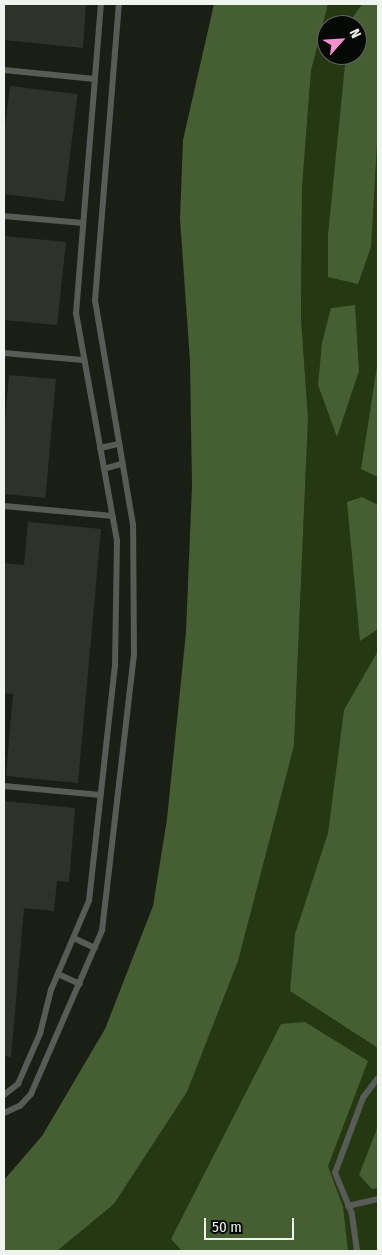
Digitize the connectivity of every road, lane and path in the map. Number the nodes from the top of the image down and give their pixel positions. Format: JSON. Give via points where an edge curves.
{"nodes":[{"id":1,"x":102,"y":4,"type":"edge"},
{"id":2,"x":119,"y":4,"type":"edge"},
{"id":3,"x":4,"y":70,"type":"edge"},
{"id":4,"x":95,"y":78,"type":"junction"},
{"id":5,"x":4,"y":216,"type":"edge"},
{"id":6,"x":82,"y":223,"type":"junction"},
{"id":7,"x":4,"y":353,"type":"edge"},
{"id":8,"x":83,"y":360,"type":"junction"},
{"id":9,"x":118,"y":444,"type":"junction"},
{"id":10,"x":100,"y":448,"type":"junction"},
{"id":11,"x":122,"y":464,"type":"junction"},
{"id":12,"x":104,"y":469,"type":"junction"},
{"id":13,"x":4,"y":506,"type":"edge"},
{"id":14,"x":113,"y":516,"type":"junction"},
{"id":15,"x":4,"y":786,"type":"edge"},
{"id":16,"x":101,"y":795,"type":"junction"},
{"id":17,"x":74,"y":938,"type":"junction"},
{"id":18,"x":96,"y":948,"type":"junction"},
{"id":19,"x":58,"y":974,"type":"junction"},
{"id":20,"x":80,"y":984,"type":"junction"},
{"id":21,"x":378,"y":1078,"type":"edge"},
{"id":22,"x":4,"y":1094,"type":"edge"},
{"id":23,"x":4,"y":1113,"type":"edge"},
{"id":24,"x":378,"y":1199,"type":"edge"},
{"id":25,"x":348,"y":1206,"type":"junction"},
{"id":26,"x":357,"y":1251,"type":"edge"}],
"edges":[{"from":1,"to":4,"type":"lane"},
{"from":2,"to":9,"type":"lane","via":[[95,301]]},
{"from":3,"to":4,"type":"lane"},
{"from":4,"to":6,"type":"lane"},
{"from":5,"to":6,"type":"lane"},
{"from":6,"to":8,"type":"lane","via":[[76,301]]},
{"from":7,"to":8,"type":"lane"},
{"from":8,"to":10,"type":"lane"},
{"from":9,"to":10,"type":"lane"},
{"from":9,"to":11,"type":"lane"},
{"from":10,"to":12,"type":"lane"},
{"from":11,"to":12,"type":"lane"},
{"from":11,"to":18,"type":"lane","via":[[135,549],[134,656],[105,918]]},
{"from":12,"to":14,"type":"lane"},
{"from":13,"to":14,"type":"lane"},
{"from":14,"to":16,"type":"lane","via":[[119,563],[119,613]]},
{"from":15,"to":16,"type":"lane"},
{"from":16,"to":17,"type":"lane","via":[[89,901]]},
{"from":17,"to":18,"type":"lane"},
{"from":17,"to":19,"type":"lane"},
{"from":18,"to":20,"type":"lane"},
{"from":19,"to":20,"type":"lane"},
{"from":19,"to":22,"type":"lane","via":[[40,1034],[18,1084]]},
{"from":20,"to":23,"type":"lane","via":[[31,1094],[20,1106]]},
{"from":21,"to":25,"type":"lane","via":[[363,1098],[339,1154],[335,1173]]},
{"from":24,"to":25,"type":"lane"},
{"from":25,"to":26,"type":"lane","via":[[354,1221]]}]}
